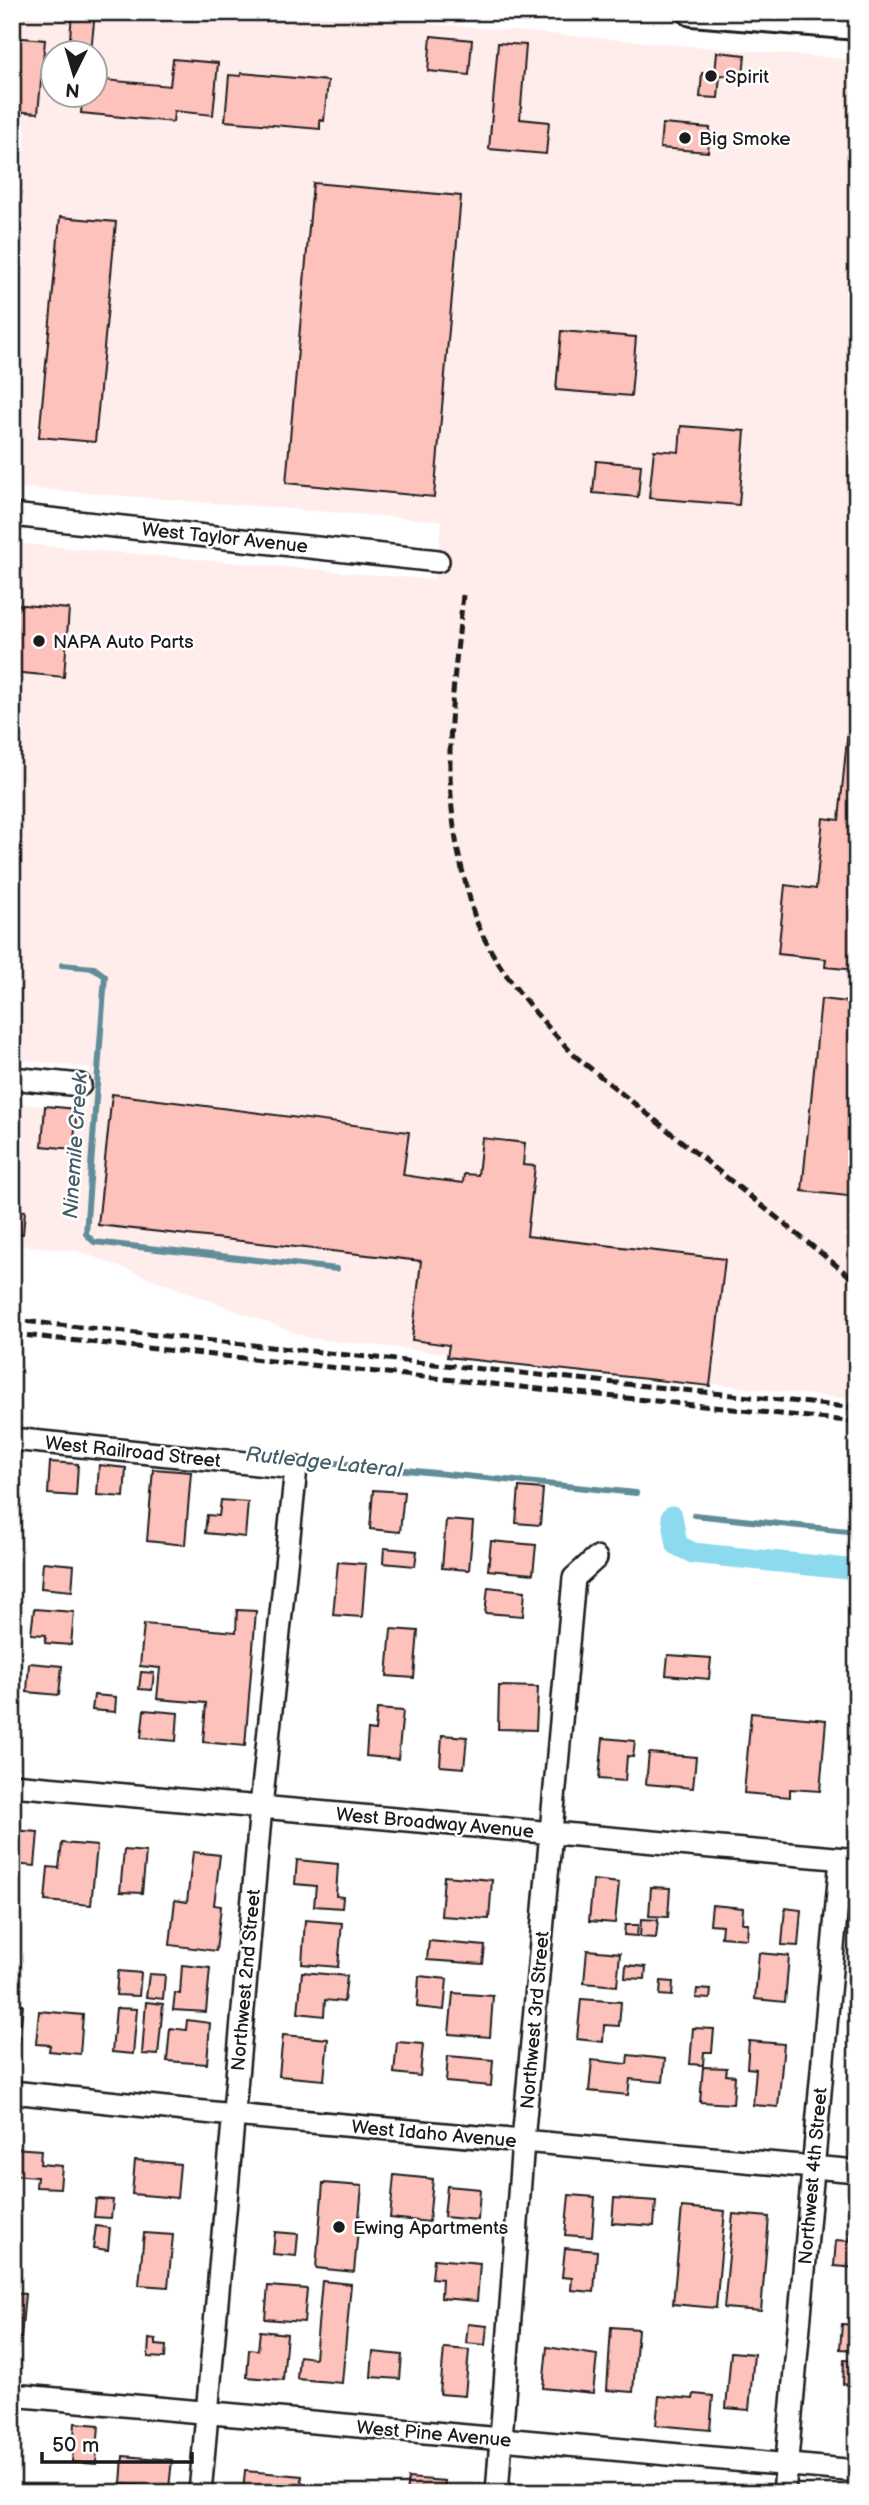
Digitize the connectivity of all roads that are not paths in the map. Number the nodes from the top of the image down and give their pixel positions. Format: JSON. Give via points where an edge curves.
{"nodes":[{"id":1,"x":692,"y":12,"type":"edge"},
{"id":2,"x":857,"y":26,"type":"edge"},
{"id":3,"x":12,"y":515,"type":"edge"},
{"id":4,"x":438,"y":561,"type":"dead end"},
{"id":5,"x":12,"y":1077,"type":"edge"},
{"id":6,"x":80,"y":1085,"type":"dead end"},
{"id":7,"x":12,"y":1439,"type":"edge"},
{"id":8,"x":296,"y":1468,"type":"joint"},
{"id":9,"x":596,"y":1558,"type":"dead end"},
{"id":10,"x":12,"y":1785,"type":"edge"},
{"id":11,"x":261,"y":1807,"type":"junction"},
{"id":12,"x":551,"y":1833,"type":"junction"},
{"id":13,"x":849,"y":1859,"type":"edge"},
{"id":14,"x":12,"y":2092,"type":"edge"},
{"id":15,"x":233,"y":2115,"type":"junction"},
{"id":16,"x":523,"y":2141,"type":"junction"},
{"id":17,"x":813,"y":2167,"type":"junction"},
{"id":18,"x":857,"y":2171,"type":"edge"},
{"id":19,"x":12,"y":2395,"type":"edge"},
{"id":20,"x":206,"y":2412,"type":"junction"},
{"id":21,"x":501,"y":2439,"type":"junction"},
{"id":22,"x":787,"y":2464,"type":"junction"},
{"id":23,"x":857,"y":2471,"type":"edge"},
{"id":24,"x":200,"y":2493,"type":"edge"},
{"id":25,"x":497,"y":2493,"type":"edge"},
{"id":26,"x":784,"y":2493,"type":"edge"}],
"edges":[{"from":1,"to":2,"type":"main road"},
{"from":3,"to":4,"type":"street","name":"West Taylor Avenue"},
{"from":5,"to":6,"type":"street"},
{"from":7,"to":8,"type":"street","name":"West Railroad Street"},
{"from":8,"to":11,"type":"street","name":"Northwest 2nd Street"},
{"from":9,"to":12,"type":"street","name":"Northwest 3rd Street","via":[[575,1578]]},
{"from":10,"to":11,"type":"street","name":"West Broadway Avenue"},
{"from":11,"to":12,"type":"street","name":"West Broadway Avenue"},
{"from":11,"to":15,"type":"street","name":"Northwest 2nd Street"},
{"from":12,"to":13,"type":"street","name":"West Broadway Avenue"},
{"from":12,"to":16,"type":"street","name":"Northwest 3rd Street"},
{"from":13,"to":17,"type":"street","name":"Northwest 4th Street"},
{"from":14,"to":15,"type":"street","name":"West Idaho Avenue"},
{"from":15,"to":16,"type":"street","name":"West Idaho Avenue"},
{"from":15,"to":20,"type":"street","name":"Northwest 2nd Street"},
{"from":16,"to":17,"type":"street","name":"West Idaho Avenue"},
{"from":16,"to":21,"type":"street","name":"Northwest 3rd Street"},
{"from":17,"to":18,"type":"street","name":"West Idaho Avenue"},
{"from":17,"to":22,"type":"street","name":"Northwest 4th Street"},
{"from":19,"to":20,"type":"street","name":"West Pine Avenue"},
{"from":20,"to":21,"type":"street","name":"West Pine Avenue"},
{"from":20,"to":24,"type":"street","name":"Northwest 2nd Street"},
{"from":21,"to":22,"type":"street","name":"West Pine Avenue"},
{"from":21,"to":25,"type":"street","name":"Northwest 3rd Street"},
{"from":22,"to":23,"type":"street","name":"West Pine Avenue"},
{"from":22,"to":26,"type":"street","name":"Northwest 4th Street"}]}
